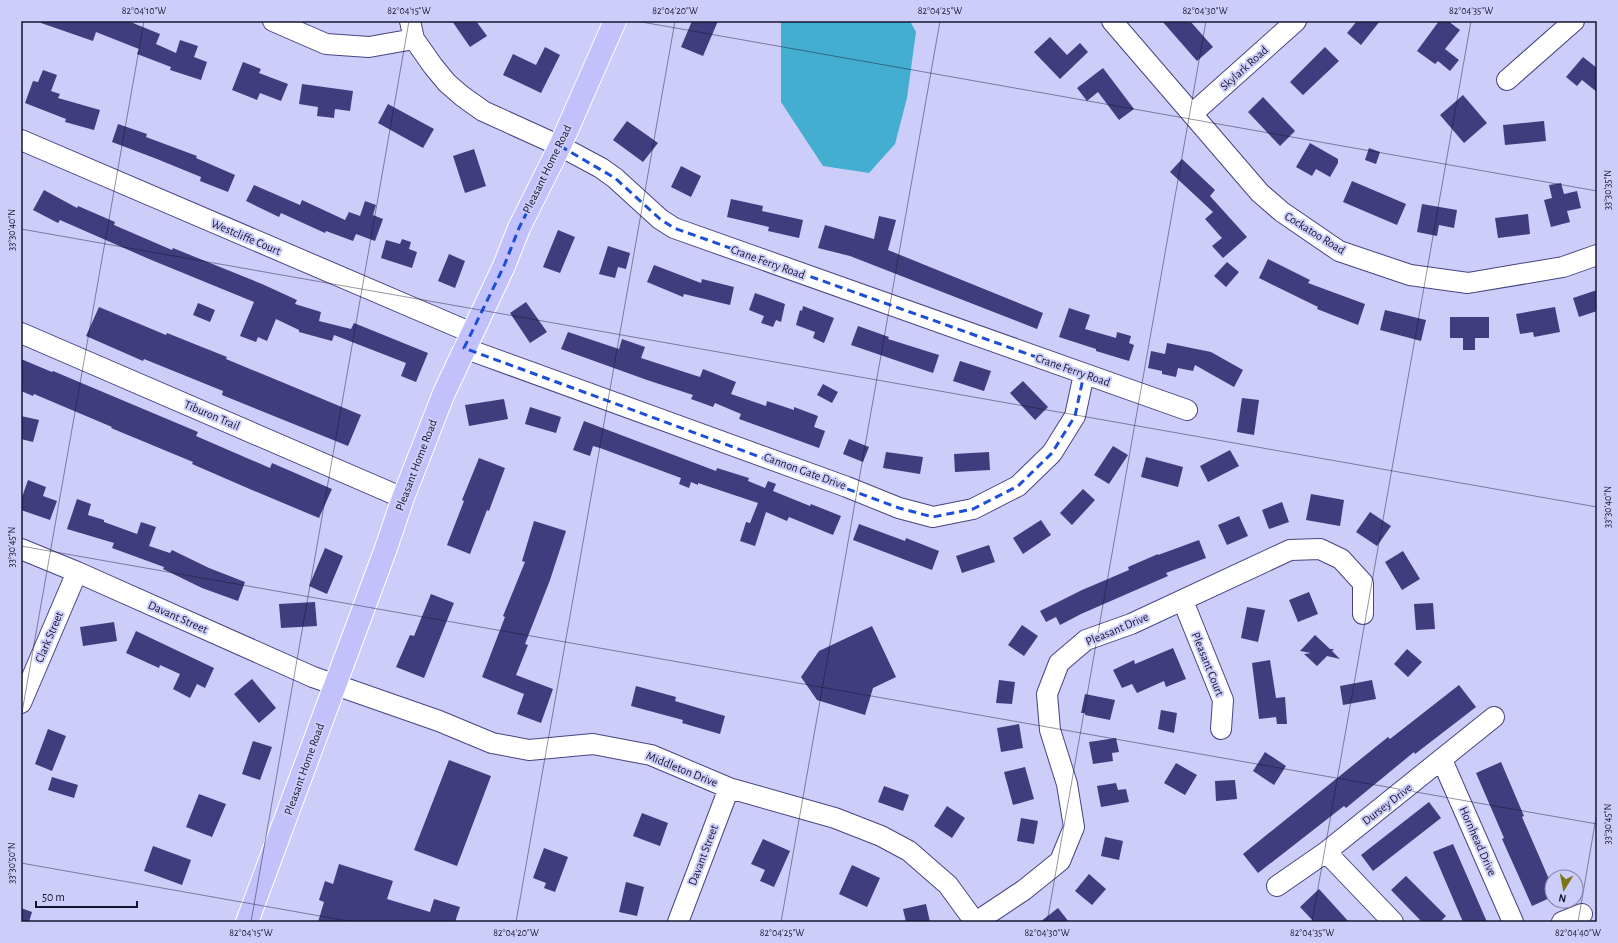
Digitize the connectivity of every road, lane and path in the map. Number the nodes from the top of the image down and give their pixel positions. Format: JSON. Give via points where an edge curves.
{"nodes":[{"id":1,"x":273,"y":21,"type":"edge"},
{"id":2,"x":615,"y":21,"type":"edge"},
{"id":3,"x":1112,"y":21,"type":"edge"},
{"id":4,"x":1296,"y":21,"type":"edge"},
{"id":5,"x":1574,"y":21,"type":"edge"},
{"id":6,"x":412,"y":30,"type":"edge"},
{"id":7,"x":1507,"y":80,"type":"dead end"},
{"id":8,"x":1192,"y":114,"type":"junction"},
{"id":9,"x":21,"y":140,"type":"edge"},
{"id":10,"x":560,"y":146,"type":"junction"},
{"id":11,"x":1597,"y":255,"type":"edge"},
{"id":12,"x":21,"y":333,"type":"edge"},
{"id":13,"x":468,"y":341,"type":"junction"},
{"id":14,"x":1084,"y":374,"type":"junction"},
{"id":15,"x":1187,"y":410,"type":"dead end"},
{"id":16,"x":403,"y":498,"type":"junction"},
{"id":17,"x":21,"y":549,"type":"edge"},
{"id":18,"x":77,"y":572,"type":"junction"},
{"id":19,"x":1183,"y":601,"type":"junction"},
{"id":20,"x":1363,"y":614,"type":"dead end"},
{"id":21,"x":335,"y":684,"type":"junction"},
{"id":22,"x":21,"y":703,"type":"edge"},
{"id":23,"x":1494,"y":717,"type":"dead end"},
{"id":24,"x":1221,"y":729,"type":"dead end"},
{"id":25,"x":1442,"y":760,"type":"junction"},
{"id":26,"x":729,"y":788,"type":"junction"},
{"id":27,"x":1326,"y":852,"type":"junction"},
{"id":28,"x":1277,"y":886,"type":"dead end"},
{"id":29,"x":1582,"y":914,"type":"dead end"},
{"id":30,"x":248,"y":922,"type":"edge"},
{"id":31,"x":678,"y":922,"type":"edge"},
{"id":32,"x":976,"y":922,"type":"edge"},
{"id":33,"x":1393,"y":922,"type":"edge"},
{"id":34,"x":1513,"y":922,"type":"edge"},
{"id":35,"x":1562,"y":922,"type":"edge"}],
"edges":[{"from":1,"to":6,"type":"street","via":[[326,44],[369,47]]},
{"from":2,"to":10,"type":"main road","name":"Pleasant Home Road"},
{"from":3,"to":8,"type":"street","name":"Cockatoo Road"},
{"from":4,"to":8,"type":"street","name":"Skylark Road"},
{"from":5,"to":7,"type":"street"},
{"from":6,"to":10,"type":"street","name":"Crane Ferry Road","via":[[432,66],[462,96],[483,111]]},
{"from":8,"to":11,"type":"street","name":"Cockatoo Road","via":[[1260,193],[1282,212],[1339,251],[1410,275],[1468,283],[1563,267]]},
{"from":9,"to":13,"type":"street","name":"Westcliffe Court"},
{"from":10,"to":13,"type":"main road","name":"Pleasant Home Road","via":[[518,228],[504,266]]},
{"from":10,"to":14,"type":"street","name":"Crane Ferry Road","via":[[595,164],[615,178],[660,219],[674,228]]},
{"from":12,"to":16,"type":"street","name":"Tiburon Trail"},
{"from":13,"to":14,"type":"street","name":"Cannon Gate Drive","via":[[899,508],[933,517],[973,509],[1018,486],[1052,453],[1075,416]]},
{"from":13,"to":16,"type":"main road","name":"Pleasant Home Road","via":[[444,393]]},
{"from":14,"to":15,"type":"street","name":"Crane Ferry Road"},
{"from":16,"to":21,"type":"main road","name":"Pleasant Home Road"},
{"from":17,"to":18,"type":"street","name":"Davant Street"},
{"from":18,"to":21,"type":"street","name":"Davant Street","via":[[313,678]]},
{"from":18,"to":22,"type":"street","name":"Clark Street"},
{"from":19,"to":20,"type":"street","name":"Pleasant Drive","via":[[1290,550],[1320,549],[1341,559],[1363,583]]},
{"from":19,"to":24,"type":"street","name":"Pleasant Court","via":[[1223,700]]},
{"from":19,"to":32,"type":"street","name":"Pleasant Drive","via":[[1132,624],[1086,640],[1059,663],[1047,694],[1050,730],[1067,784],[1074,827],[1060,861],[1024,890]]},
{"from":21,"to":26,"type":"street","name":"Middleton Drive","via":[[492,743],[528,750],[593,744],[651,755]]},
{"from":21,"to":30,"type":"main road","name":"Pleasant Home Road"},
{"from":23,"to":25,"type":"street","name":"Dursey Drive"},
{"from":25,"to":27,"type":"street","name":"Dursey Drive"},
{"from":25,"to":34,"type":"street","name":"Hornhead Drive"},
{"from":26,"to":31,"type":"street","name":"Davant Street"},
{"from":26,"to":32,"type":"street","name":"Middleton Drive","via":[[835,818],[881,836],[909,851],[948,885]]},
{"from":27,"to":28,"type":"street","name":"Dursey Drive"},
{"from":27,"to":33,"type":"street"},
{"from":29,"to":35,"type":"street"}]}
